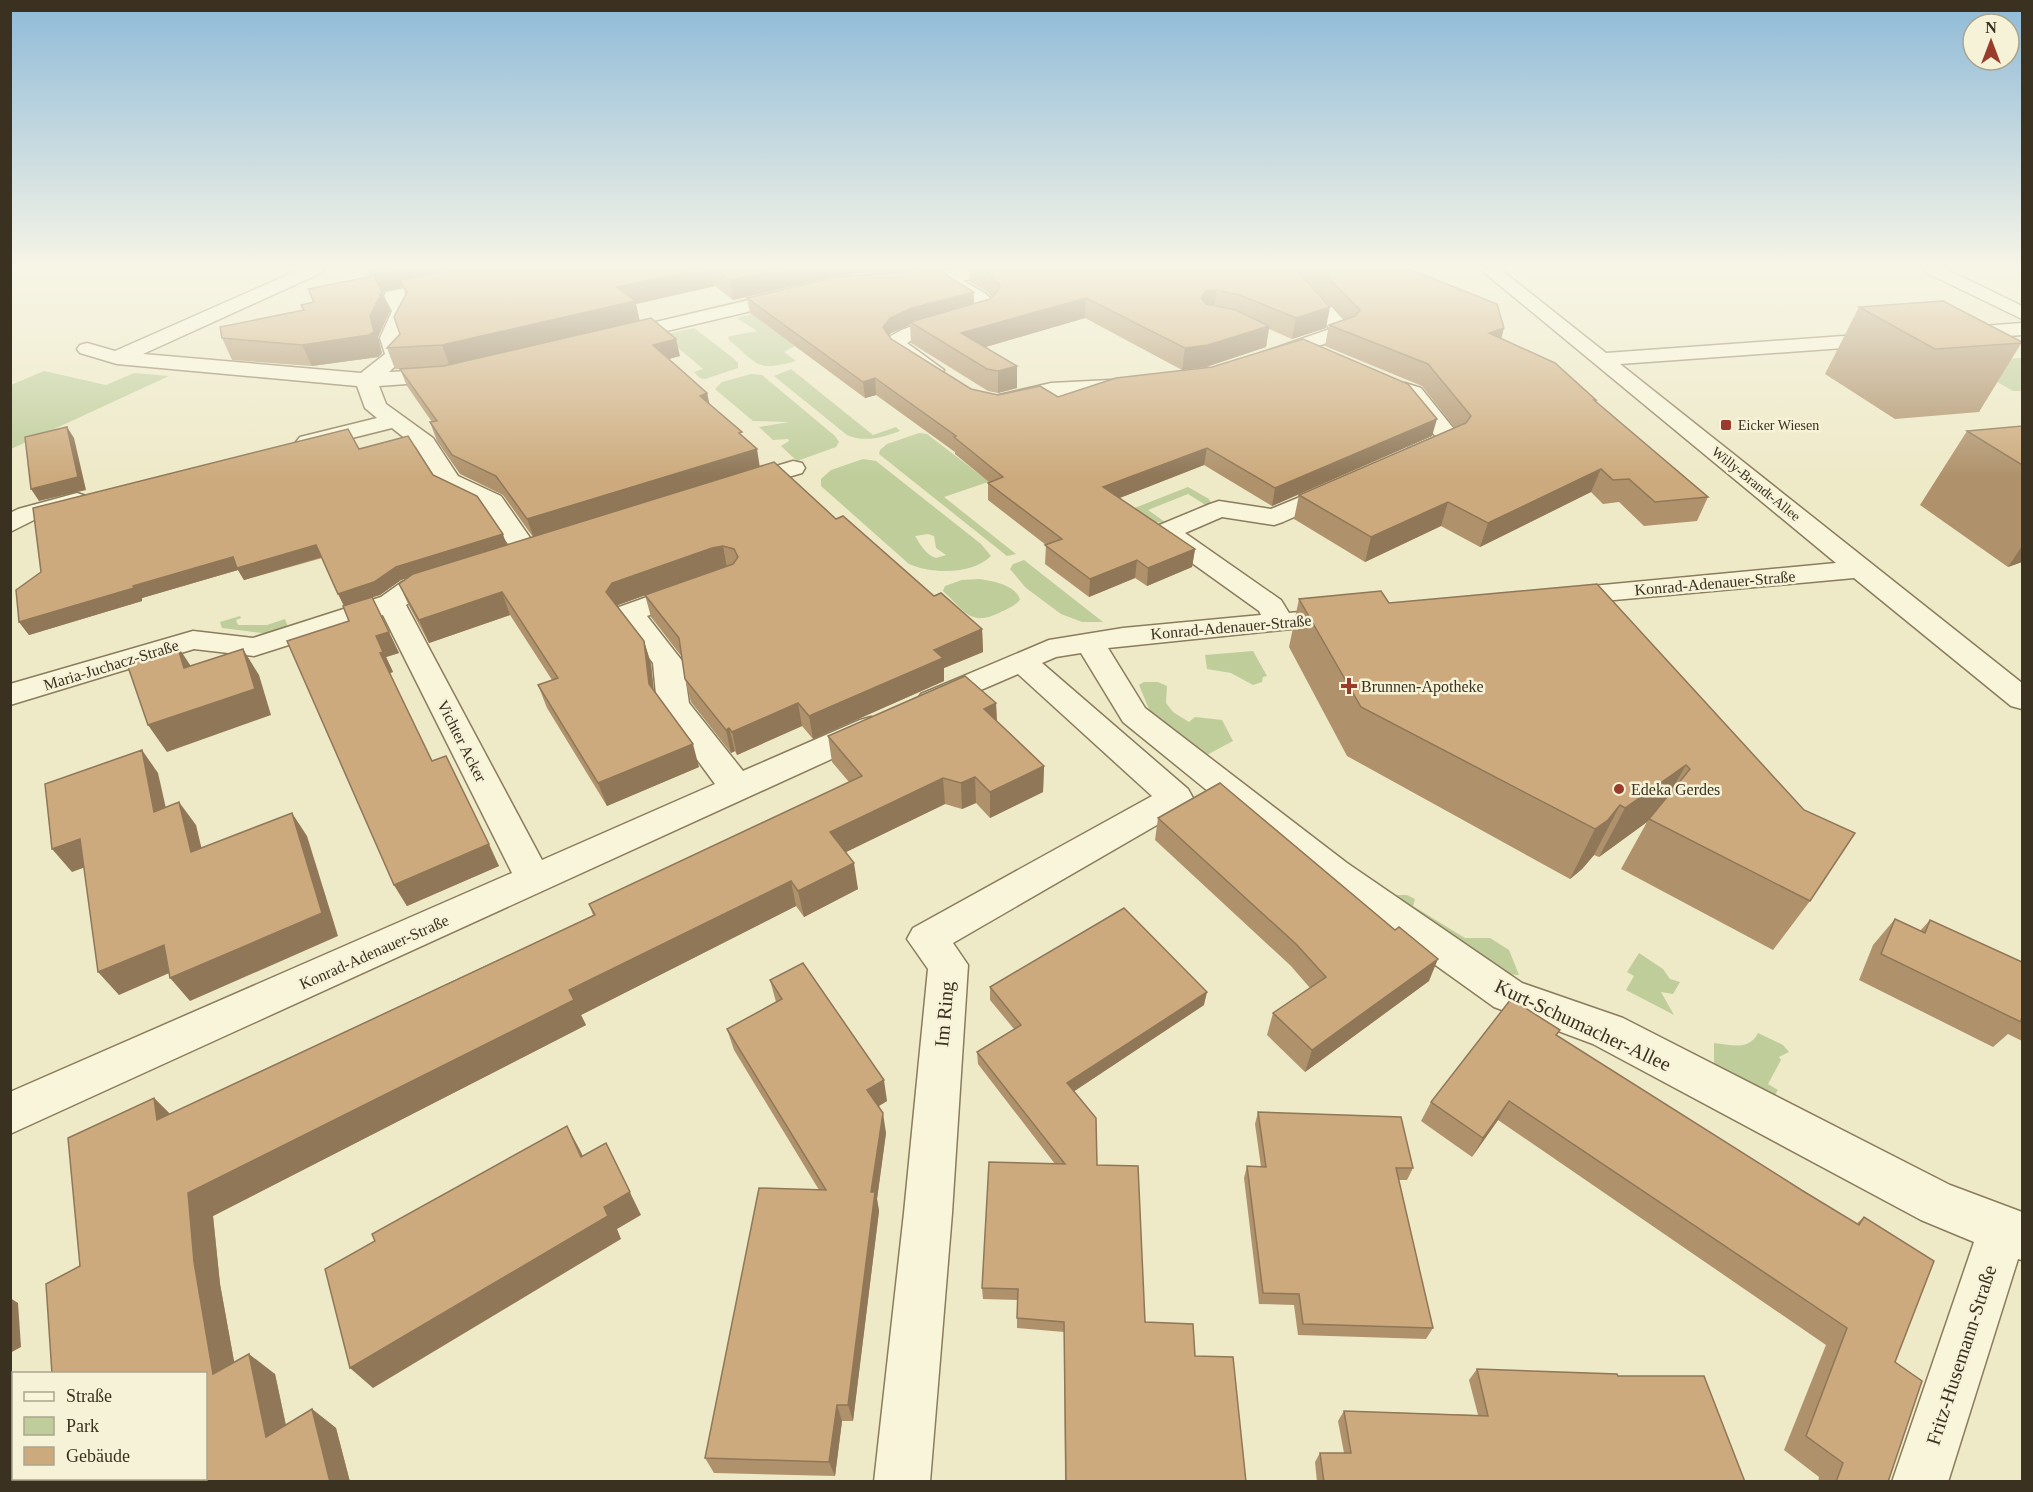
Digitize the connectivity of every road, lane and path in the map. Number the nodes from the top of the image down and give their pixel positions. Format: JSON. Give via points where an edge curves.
{"nodes":[{"id":1,"x":160,"y":339,"type":"edge"},
{"id":2,"x":390,"y":339,"type":"edge"},
{"id":3,"x":610,"y":339,"type":"edge"},
{"id":4,"x":900,"y":339,"type":"edge"},
{"id":5,"x":1272,"y":339,"type":"edge"},
{"id":6,"x":1322,"y":339,"type":"edge"},
{"id":7,"x":1577,"y":339,"type":"edge"},
{"id":8,"x":1901,"y":339,"type":"edge"},
{"id":9,"x":596,"y":342,"type":"edge"},
{"id":10,"x":1297,"y":348,"type":"junction"},
{"id":11,"x":87,"y":349,"type":"dead end"},
{"id":12,"x":117,"y":358,"type":"junction"},
{"id":13,"x":1332,"y":359,"type":"edge"},
{"id":14,"x":1603,"y":359,"type":"junction"},
{"id":15,"x":1251,"y":362,"type":"edge"},
{"id":16,"x":473,"y":370,"type":"edge"},
{"id":17,"x":366,"y":380,"type":"junction"},
{"id":18,"x":950,"y":380,"type":"edge"},
{"id":19,"x":1383,"y":380,"type":"edge"},
{"id":20,"x":1151,"y":382,"type":"edge"},
{"id":21,"x":989,"y":400,"type":"edge"},
{"id":22,"x":396,"y":420,"type":"junction"},
{"id":23,"x":281,"y":449,"type":"edge"},
{"id":24,"x":1398,"y":462,"type":"edge"},
{"id":25,"x":793,"y":468,"type":"dead end"},
{"id":26,"x":1357,"y":480,"type":"edge"},
{"id":27,"x":717,"y":492,"type":"edge"},
{"id":28,"x":96,"y":496,"type":"edge"},
{"id":29,"x":10,"y":524,"type":"edge"},
{"id":30,"x":527,"y":552,"type":"edge"},
{"id":31,"x":475,"y":568,"type":"edge"},
{"id":32,"x":1862,"y":569,"type":"junction"},
{"id":33,"x":716,"y":582,"type":"edge"},
{"id":34,"x":1536,"y":599,"type":"edge"},
{"id":35,"x":391,"y":603,"type":"junction"},
{"id":36,"x":1372,"y":614,"type":"edge"},
{"id":37,"x":1279,"y":623,"type":"junction"},
{"id":38,"x":1090,"y":643,"type":"junction"},
{"id":39,"x":1021,"y":662,"type":"junction"},
{"id":40,"x":10,"y":695,"type":"edge"},
{"id":41,"x":2022,"y":699,"type":"edge"},
{"id":42,"x":736,"y":788,"type":"junction"},
{"id":43,"x":534,"y":880,"type":"junction"},
{"id":44,"x":10,"y":1114,"type":"edge"},
{"id":45,"x":2013,"y":1232,"type":"edge"},
{"id":46,"x":902,"y":1482,"type":"edge"},
{"id":47,"x":1920,"y":1482,"type":"edge"}],
"edges":[{"from":1,"to":12,"type":"street"},
{"from":2,"to":17,"type":"street","via":[[396,356]]},
{"from":3,"to":9,"type":"street"},
{"from":4,"to":18,"type":"street","via":[[896,341],[900,349]]},
{"from":5,"to":10,"type":"street"},
{"from":6,"to":10,"type":"street"},
{"from":7,"to":14,"type":"street","name":"Willy-Brandt-Allee"},
{"from":8,"to":14,"type":"street"},
{"from":10,"to":13,"type":"street"},
{"from":10,"to":15,"type":"street"},
{"from":11,"to":12,"type":"street"},
{"from":12,"to":17,"type":"street"},
{"from":14,"to":32,"type":"street","name":"Willy-Brandt-Allee"},
{"from":16,"to":17,"type":"street"},
{"from":17,"to":22,"type":"street","via":[[376,408]]},
{"from":19,"to":24,"type":"street","via":[[1413,393],[1450,439]]},
{"from":20,"to":21,"type":"street","via":[[1051,390]]},
{"from":22,"to":23,"type":"street"},
{"from":22,"to":30,"type":"street","via":[[425,443],[449,481],[492,501]]},
{"from":25,"to":27,"type":"street"},
{"from":26,"to":37,"type":"street","via":[[1274,517],[1219,509],[1166,532],[1271,606]]},
{"from":28,"to":29,"type":"street","via":[[27,514]]},
{"from":31,"to":35,"type":"street","name":"Maria-Juchacz-Straße","via":[[412,588]]},
{"from":32,"to":34,"type":"street","name":"Konrad-Adenauer-Straße"},
{"from":32,"to":41,"type":"street","name":"Willy-Brandt-Allee"},
{"from":33,"to":42,"type":"street","via":[[629,613],[668,662],[673,705]]},
{"from":35,"to":40,"type":"street","name":"Maria-Juchacz-Straße","via":[[254,647],[193,640]]},
{"from":35,"to":43,"type":"street","name":"Vichter Acker"},
{"from":36,"to":37,"type":"street","name":"Konrad-Adenauer-Straße"},
{"from":37,"to":38,"type":"street","name":"Konrad-Adenauer-Straße"},
{"from":38,"to":39,"type":"street","name":"Konrad-Adenauer-Straße","via":[[1049,649]]},
{"from":38,"to":45,"type":"street","name":"Kurt-Schumacher-Allee","via":[[1134,715],[1334,873],[1508,995],[1608,1031],[1938,1204]]},
{"from":39,"to":42,"type":"street","name":"Konrad-Adenauer-Straße"},
{"from":39,"to":46,"type":"street","name":"Im Ring","via":[[1176,798],[927,939],[948,965]]},
{"from":42,"to":43,"type":"street","name":"Konrad-Adenauer-Straße"},
{"from":43,"to":44,"type":"street","name":"Konrad-Adenauer-Straße"},
{"from":45,"to":47,"type":"street","name":"Fritz-Husemann-Straße"}]}
